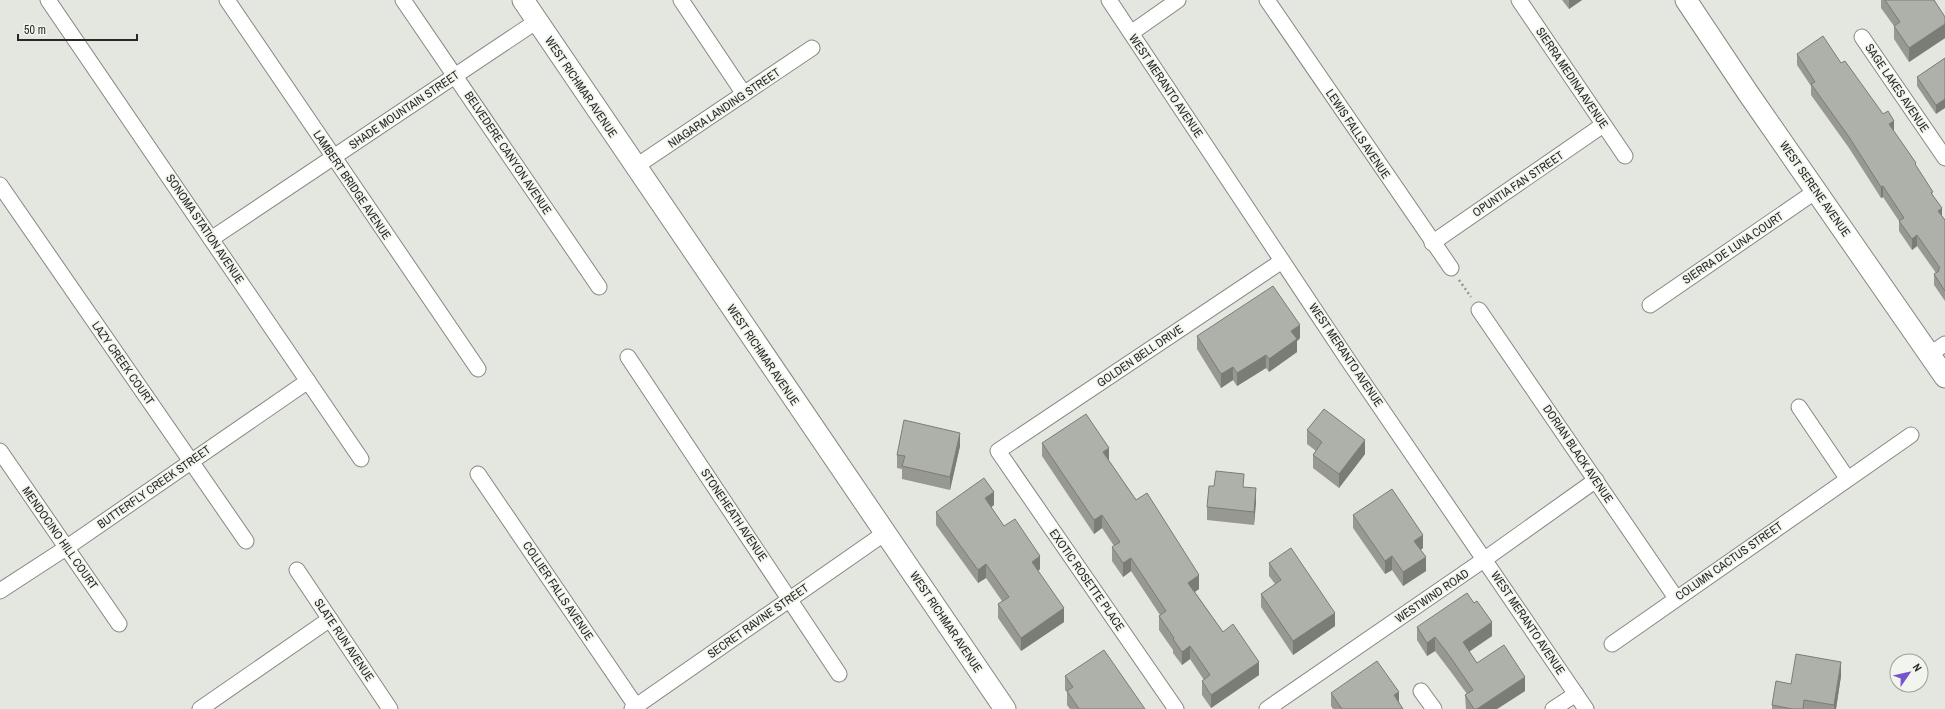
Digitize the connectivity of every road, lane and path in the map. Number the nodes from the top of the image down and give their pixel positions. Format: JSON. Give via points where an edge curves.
{"nodes":[{"id":1,"x":48,"y":0,"type":"edge"},
{"id":2,"x":227,"y":0,"type":"edge"},
{"id":3,"x":403,"y":0,"type":"edge"},
{"id":4,"x":523,"y":0,"type":"edge"},
{"id":5,"x":681,"y":0,"type":"edge"},
{"id":6,"x":1109,"y":0,"type":"edge"},
{"id":7,"x":1178,"y":0,"type":"edge"},
{"id":8,"x":1267,"y":0,"type":"edge"},
{"id":9,"x":1519,"y":0,"type":"edge"},
{"id":10,"x":1686,"y":0,"type":"edge"},
{"id":11,"x":537,"y":20,"type":"junction"},
{"id":12,"x":1131,"y":33,"type":"junction"},
{"id":13,"x":1862,"y":37,"type":"dead end"},
{"id":14,"x":812,"y":48,"type":"dead end"},
{"id":15,"x":455,"y":76,"type":"junction"},
{"id":16,"x":744,"y":94,"type":"junction"},
{"id":17,"x":1603,"y":125,"type":"junction"},
{"id":18,"x":1942,"y":148,"type":"edge"},
{"id":19,"x":1624,"y":156,"type":"dead end"},
{"id":20,"x":333,"y":157,"type":"junction"},
{"id":21,"x":635,"y":167,"type":"junction"},
{"id":22,"x":0,"y":185,"type":"edge"},
{"id":23,"x":1816,"y":191,"type":"junction"},
{"id":24,"x":211,"y":239,"type":"junction"},
{"id":25,"x":1432,"y":242,"type":"junction"},
{"id":26,"x":1282,"y":261,"type":"junction"},
{"id":27,"x":1450,"y":268,"type":"joint"},
{"id":28,"x":599,"y":287,"type":"dead end"},
{"id":29,"x":1650,"y":305,"type":"dead end"},
{"id":30,"x":1479,"y":310,"type":"joint"},
{"id":31,"x":1937,"y":349,"type":"edge"},
{"id":32,"x":628,"y":357,"type":"dead end"},
{"id":33,"x":478,"y":369,"type":"dead end"},
{"id":34,"x":1945,"y":377,"type":"edge"},
{"id":35,"x":308,"y":381,"type":"junction"},
{"id":36,"x":1798,"y":407,"type":"dead end"},
{"id":37,"x":1911,"y":435,"type":"dead end"},
{"id":38,"x":0,"y":451,"type":"edge"},
{"id":39,"x":998,"y":451,"type":"joint"},
{"id":40,"x":361,"y":459,"type":"dead end"},
{"id":41,"x":191,"y":461,"type":"junction"},
{"id":42,"x":478,"y":474,"type":"dead end"},
{"id":43,"x":1847,"y":478,"type":"junction"},
{"id":44,"x":1596,"y":480,"type":"junction"},
{"id":45,"x":885,"y":533,"type":"junction"},
{"id":46,"x":246,"y":541,"type":"dead end"},
{"id":47,"x":66,"y":548,"type":"junction"},
{"id":48,"x":1485,"y":559,"type":"junction"},
{"id":49,"x":297,"y":570,"type":"dead end"},
{"id":50,"x":0,"y":591,"type":"edge"},
{"id":51,"x":1676,"y":598,"type":"junction"},
{"id":52,"x":790,"y":599,"type":"junction"},
{"id":53,"x":330,"y":619,"type":"junction"},
{"id":54,"x":119,"y":624,"type":"dead end"},
{"id":55,"x":1612,"y":644,"type":"dead end"},
{"id":56,"x":839,"y":674,"type":"dead end"},
{"id":57,"x":1421,"y":691,"type":"dead end"},
{"id":58,"x":1576,"y":694,"type":"junction"},
{"id":59,"x":635,"y":708,"type":"edge"},
{"id":60,"x":200,"y":709,"type":"edge"},
{"id":61,"x":390,"y":709,"type":"edge"},
{"id":62,"x":1005,"y":709,"type":"edge"},
{"id":63,"x":1176,"y":709,"type":"edge"},
{"id":64,"x":1267,"y":709,"type":"edge"},
{"id":65,"x":1434,"y":709,"type":"edge"},
{"id":66,"x":1553,"y":709,"type":"edge"},
{"id":67,"x":1586,"y":709,"type":"edge"}],
"edges":[{"from":1,"to":24,"type":"street","name":"SONOMA STATION AVENUE"},
{"from":2,"to":20,"type":"street","name":"LAMBERT BRIDGE AVENUE"},
{"from":3,"to":15,"type":"street","name":"BELVEDERE CANYON AVENUE"},
{"from":4,"to":11,"type":"street","name":"WEST RICHMAR AVENUE"},
{"from":5,"to":16,"type":"street"},
{"from":6,"to":12,"type":"street","name":"WEST MERANTO AVENUE"},
{"from":7,"to":12,"type":"street"},
{"from":8,"to":25,"type":"street","name":"LEWIS FALLS AVENUE"},
{"from":9,"to":17,"type":"street","name":"SIERRA MEDINA AVENUE"},
{"from":10,"to":23,"type":"street","name":"WEST SERENE AVENUE"},
{"from":11,"to":15,"type":"street","name":"SHADE MOUNTAIN STREET"},
{"from":11,"to":21,"type":"street","name":"WEST RICHMAR AVENUE"},
{"from":12,"to":26,"type":"street","name":"WEST MERANTO AVENUE"},
{"from":13,"to":18,"type":"street","name":"SAGE LAKES AVENUE"},
{"from":14,"to":16,"type":"street","name":"NIAGARA LANDING STREET"},
{"from":15,"to":20,"type":"street","name":"SHADE MOUNTAIN STREET"},
{"from":15,"to":28,"type":"street","name":"BELVEDERE CANYON AVENUE"},
{"from":16,"to":21,"type":"street","name":"NIAGARA LANDING STREET"},
{"from":17,"to":19,"type":"street","name":"SIERRA MEDINA AVENUE"},
{"from":17,"to":25,"type":"street","name":"OPUNTIA FAN STREET"},
{"from":20,"to":24,"type":"street","name":"SHADE MOUNTAIN STREET"},
{"from":20,"to":33,"type":"street","name":"LAMBERT BRIDGE AVENUE"},
{"from":21,"to":45,"type":"street","name":"WEST RICHMAR AVENUE"},
{"from":22,"to":41,"type":"street","name":"LAZY CREEK COURT"},
{"from":23,"to":29,"type":"street","name":"SIERRA DE LUNA COURT"},
{"from":23,"to":31,"type":"street","name":"WEST SERENE AVENUE"},
{"from":24,"to":35,"type":"street","name":"SONOMA STATION AVENUE"},
{"from":25,"to":27,"type":"street","name":"LEWIS FALLS AVENUE"},
{"from":26,"to":39,"type":"street","name":"GOLDEN BELL DRIVE"},
{"from":26,"to":48,"type":"street","name":"WEST MERANTO AVENUE"},
{"from":27,"to":30,"type":"path"},
{"from":30,"to":44,"type":"street","name":"DORIAN BLACK AVENUE"},
{"from":31,"to":34,"type":"street","name":"WEST SERENE AVENUE"},
{"from":32,"to":52,"type":"street","name":"STONEHEATH AVENUE"},
{"from":35,"to":40,"type":"street","name":"SONOMA STATION AVENUE"},
{"from":35,"to":41,"type":"street","name":"BUTTERFLY CREEK STREET"},
{"from":36,"to":43,"type":"street"},
{"from":37,"to":43,"type":"street","name":"COLUMN CACTUS STREET"},
{"from":38,"to":47,"type":"street","name":"MENDOCINO HILL COURT"},
{"from":39,"to":63,"type":"street","name":"EXOTIC ROSETTE PLACE"},
{"from":41,"to":46,"type":"street","name":"LAZY CREEK COURT"},
{"from":41,"to":47,"type":"street","name":"BUTTERFLY CREEK STREET"},
{"from":42,"to":59,"type":"street","name":"COLLIER FALLS AVENUE"},
{"from":43,"to":51,"type":"street","name":"COLUMN CACTUS STREET"},
{"from":44,"to":48,"type":"street","name":"WESTWIND ROAD"},
{"from":44,"to":51,"type":"street","name":"DORIAN BLACK AVENUE"},
{"from":45,"to":52,"type":"street","name":"SECRET RAVINE STREET"},
{"from":45,"to":62,"type":"street","name":"WEST RICHMAR AVENUE"},
{"from":47,"to":50,"type":"street","name":"BUTTERFLY CREEK STREET"},
{"from":47,"to":54,"type":"street","name":"MENDOCINO HILL COURT"},
{"from":48,"to":58,"type":"street","name":"WEST MERANTO AVENUE"},
{"from":48,"to":64,"type":"street","name":"WESTWIND ROAD"},
{"from":49,"to":53,"type":"street","name":"SLATE RUN AVENUE"},
{"from":51,"to":55,"type":"street","name":"COLUMN CACTUS STREET"},
{"from":52,"to":56,"type":"street","name":"STONEHEATH AVENUE"},
{"from":52,"to":59,"type":"street","name":"SECRET RAVINE STREET"},
{"from":53,"to":60,"type":"street"},
{"from":53,"to":61,"type":"street","name":"SLATE RUN AVENUE"},
{"from":57,"to":65,"type":"street"},
{"from":58,"to":66,"type":"street"},
{"from":58,"to":67,"type":"street","name":"WEST MERANTO AVENUE"}]}
